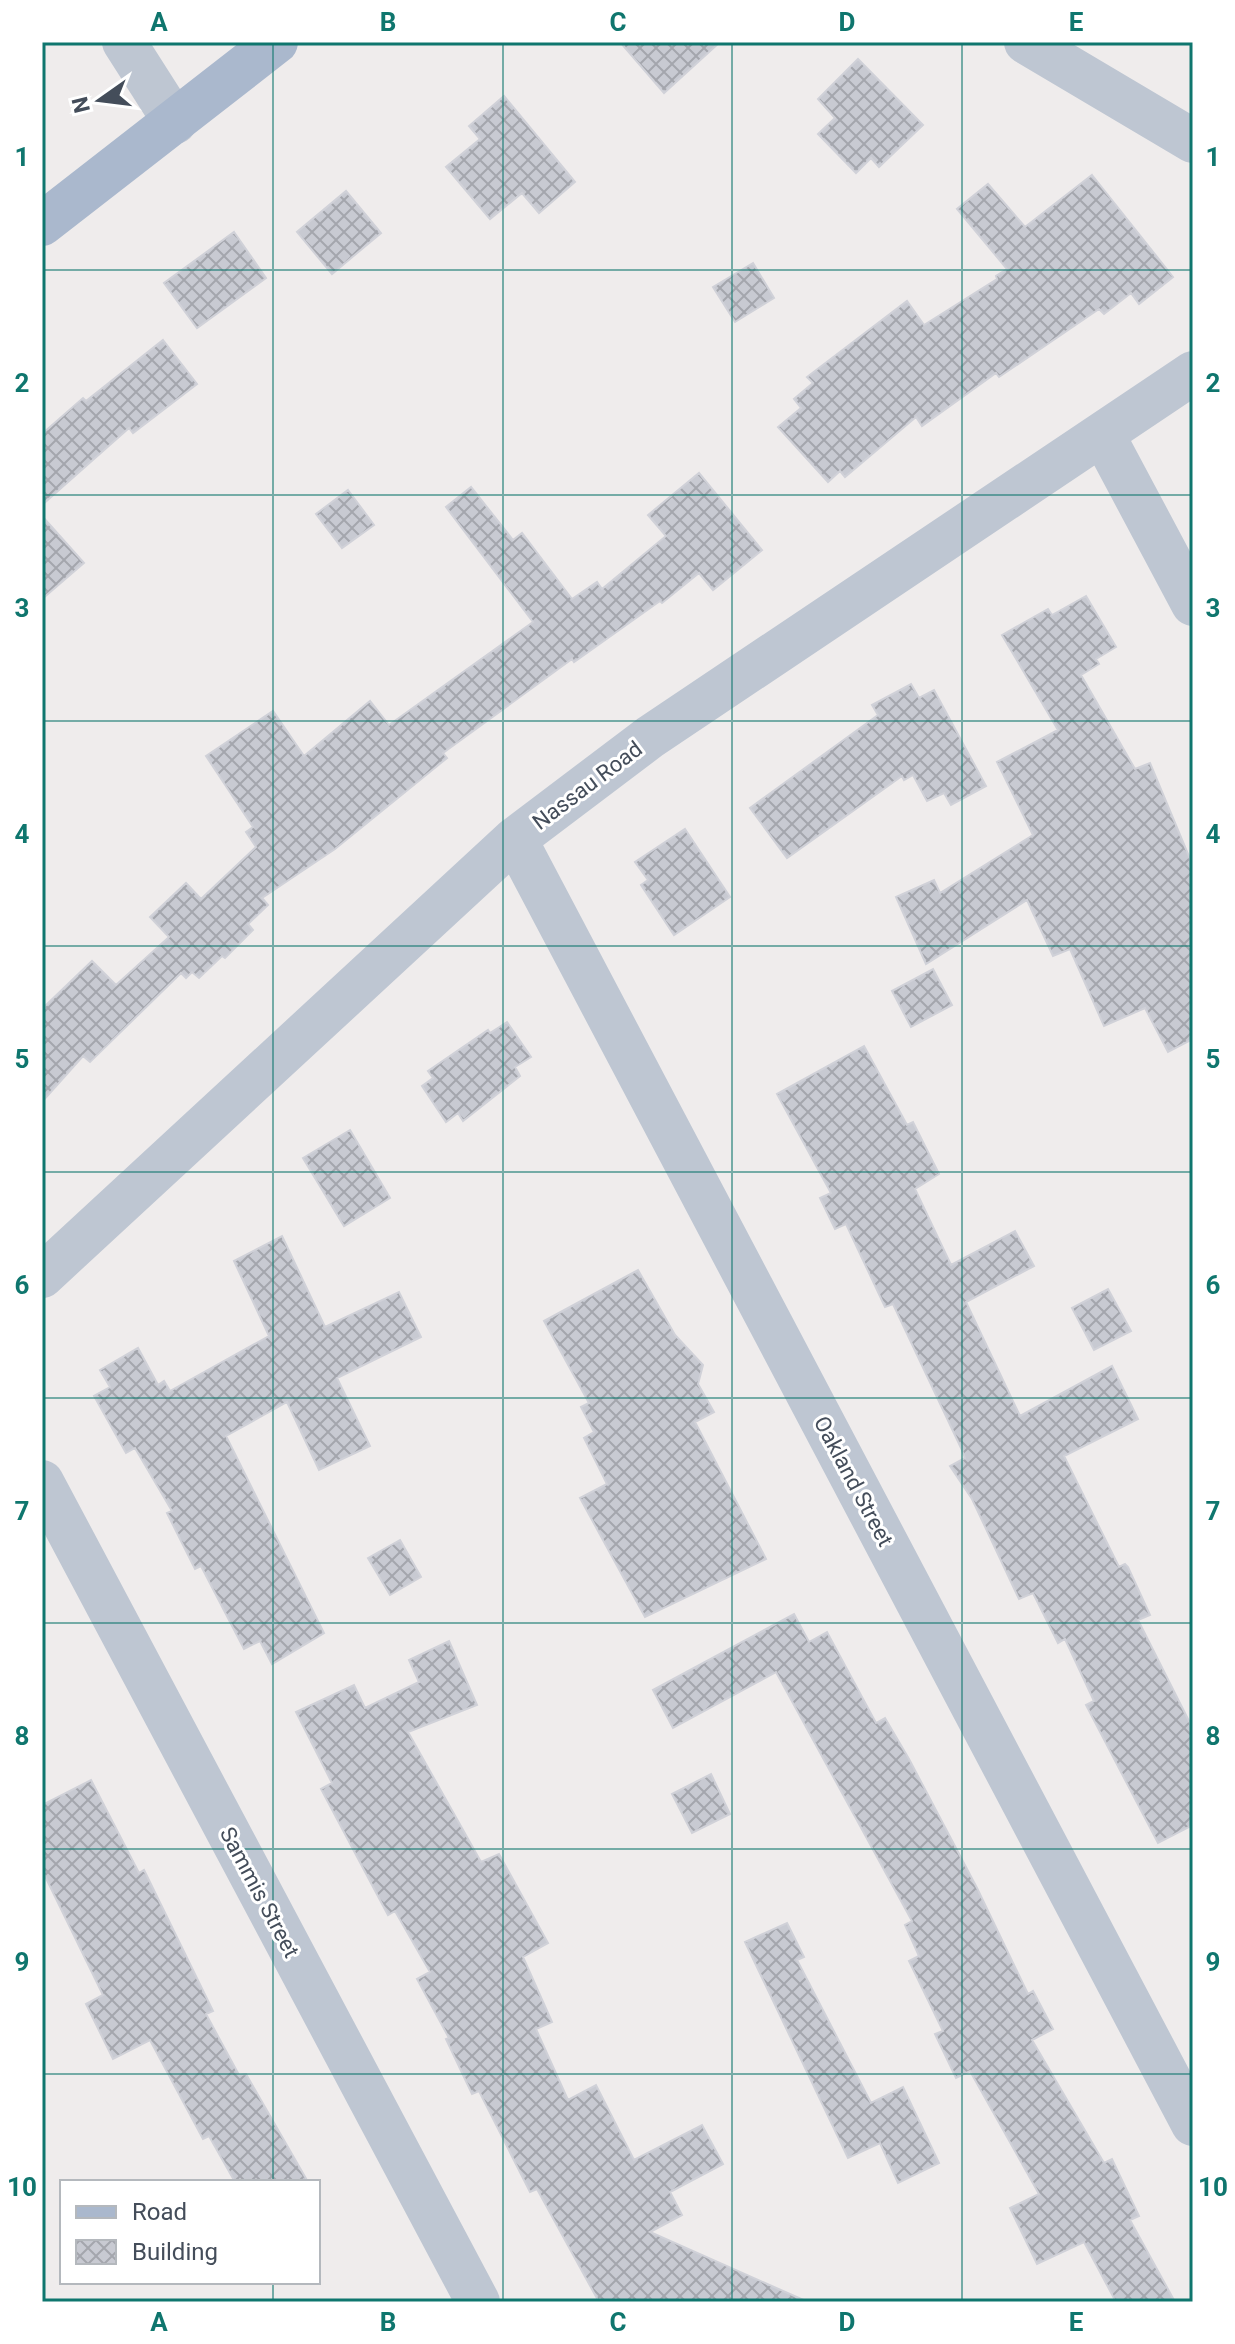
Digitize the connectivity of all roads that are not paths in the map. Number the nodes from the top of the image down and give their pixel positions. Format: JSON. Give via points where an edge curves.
{"nodes":[{"id":1,"x":124,"y":42,"type":"edge"},
{"id":2,"x":276,"y":42,"type":"edge"},
{"id":3,"x":1026,"y":42,"type":"edge"},
{"id":4,"x":175,"y":122,"type":"junction"},
{"id":5,"x":1193,"y":141,"type":"edge"},
{"id":6,"x":42,"y":224,"type":"edge"},
{"id":7,"x":1193,"y":373,"type":"edge"},
{"id":8,"x":1103,"y":435,"type":"junction"},
{"id":9,"x":1193,"y":604,"type":"edge"},
{"id":10,"x":515,"y":839,"type":"junction"},
{"id":11,"x":42,"y":1276,"type":"edge"},
{"id":12,"x":42,"y":1482,"type":"edge"},
{"id":13,"x":1193,"y":2124,"type":"edge"},
{"id":14,"x":478,"y":2302,"type":"edge"}],
"edges":[{"from":1,"to":4,"type":"street"},
{"from":2,"to":4,"type":"main road"},
{"from":3,"to":5,"type":"street"},
{"from":4,"to":6,"type":"main road"},
{"from":7,"to":8,"type":"street","name":"Nassau Road"},
{"from":8,"to":9,"type":"street"},
{"from":8,"to":10,"type":"street","name":"Nassau Road","via":[[650,737]]},
{"from":10,"to":11,"type":"street","name":"Nassau Road"},
{"from":10,"to":13,"type":"street","name":"Oakland Street"},
{"from":12,"to":14,"type":"street","name":"Sammis Street"}]}
